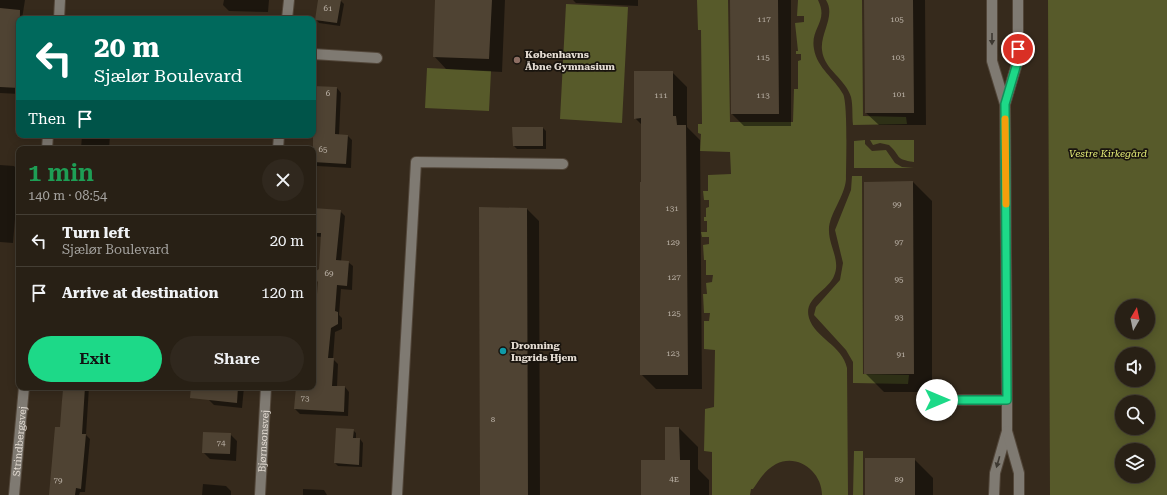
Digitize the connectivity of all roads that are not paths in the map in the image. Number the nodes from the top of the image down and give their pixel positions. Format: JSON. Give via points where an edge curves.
{"nodes":[{"id":1,"x":60,"y":0,"type":"edge"},
{"id":2,"x":289,"y":0,"type":"edge"},
{"id":3,"x":992,"y":0,"type":"edge"},
{"id":4,"x":1018,"y":0,"type":"edge"},
{"id":5,"x":59,"y":16,"type":"edge"},
{"id":6,"x":288,"y":16,"type":"edge"},
{"id":7,"x":316,"y":54,"type":"edge"},
{"id":8,"x":377,"y":58,"type":"dead end"},
{"id":9,"x":1005,"y":104,"type":"junction"},
{"id":10,"x":563,"y":164,"type":"dead end"},
{"id":11,"x":24,"y":390,"type":"edge"},
{"id":12,"x":266,"y":390,"type":"edge"},
{"id":13,"x":937,"y":400,"type":"dead end"},
{"id":14,"x":1007,"y":400,"type":"junction"},
{"id":15,"x":1007,"y":431,"type":"junction"},
{"id":16,"x":14,"y":495,"type":"edge"},
{"id":17,"x":260,"y":495,"type":"edge"},
{"id":18,"x":397,"y":495,"type":"edge"},
{"id":19,"x":994,"y":495,"type":"edge"},
{"id":20,"x":1019,"y":495,"type":"edge"}],
"edges":[{"from":1,"to":5,"type":"street"},
{"from":2,"to":6,"type":"street"},
{"from":3,"to":9,"type":"street","one_way":true,"via":[[992,61]]},
{"from":4,"to":9,"type":"street","via":[[1018,60]]},
{"from":7,"to":8,"type":"street"},
{"from":9,"to":14,"type":"street"},
{"from":10,"to":18,"type":"street","via":[[416,162]]},
{"from":11,"to":16,"type":"street","name":"Strindbergsvej"},
{"from":12,"to":17,"type":"street","name":"Bjørnsonsvej"},
{"from":13,"to":14,"type":"street"},
{"from":14,"to":15,"type":"street"},
{"from":15,"to":19,"type":"street","one_way":true,"via":[[994,473]]},
{"from":15,"to":20,"type":"street","via":[[1019,473]]}]}
